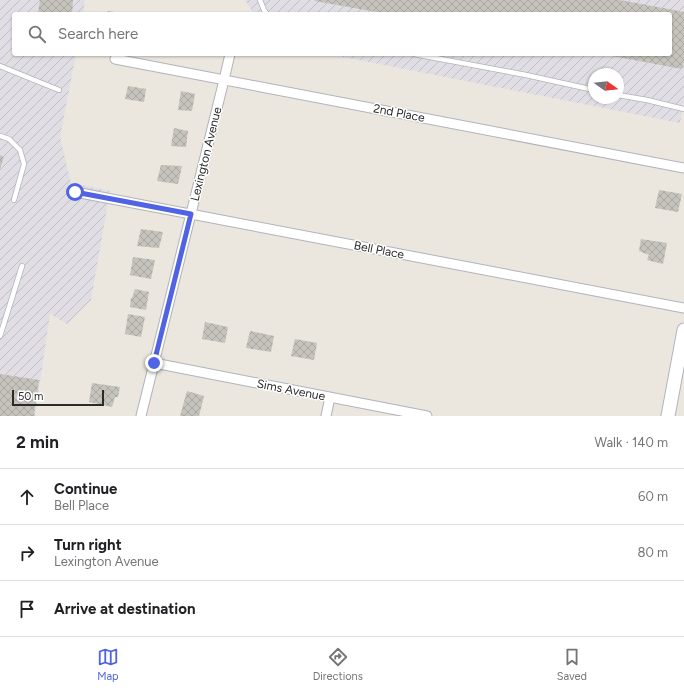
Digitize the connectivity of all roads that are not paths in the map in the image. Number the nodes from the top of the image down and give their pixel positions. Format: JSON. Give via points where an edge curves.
{"nodes":[{"id":1,"x":260,"y":0,"type":"edge"},
{"id":2,"x":266,"y":12,"type":"edge"},
{"id":3,"x":230,"y":56,"type":"edge"},
{"id":4,"x":425,"y":56,"type":"edge"},
{"id":5,"x":115,"y":59,"type":"dead end"},
{"id":6,"x":0,"y":66,"type":"edge"},
{"id":7,"x":224,"y":80,"type":"junction"},
{"id":8,"x":588,"y":89,"type":"edge"},
{"id":9,"x":59,"y":90,"type":"dead end"},
{"id":10,"x":624,"y":96,"type":"edge"},
{"id":11,"x":684,"y":109,"type":"edge"},
{"id":12,"x":0,"y":136,"type":"edge"},
{"id":13,"x":684,"y":168,"type":"edge"},
{"id":14,"x":75,"y":192,"type":"dead end"},
{"id":15,"x":14,"y":200,"type":"dead end"},
{"id":16,"x":191,"y":214,"type":"junction"},
{"id":17,"x":22,"y":266,"type":"dead end"},
{"id":18,"x":684,"y":308,"type":"edge"},
{"id":19,"x":684,"y":330,"type":"edge"},
{"id":20,"x":0,"y":336,"type":"edge"},
{"id":21,"x":154,"y":363,"type":"junction"},
{"id":22,"x":330,"y":397,"type":"junction"},
{"id":23,"x":141,"y":416,"type":"edge"},
{"id":24,"x":326,"y":416,"type":"edge"},
{"id":25,"x":427,"y":416,"type":"edge"},
{"id":26,"x":668,"y":416,"type":"edge"}],
"edges":[{"from":1,"to":2,"type":"lane"},
{"from":3,"to":7,"type":"street","name":"Lexington Avenue"},
{"from":4,"to":8,"type":"lane"},
{"from":5,"to":7,"type":"street","name":"2nd Place"},
{"from":6,"to":9,"type":"lane"},
{"from":7,"to":13,"type":"street","name":"2nd Place"},
{"from":7,"to":16,"type":"street","name":"Lexington Avenue"},
{"from":10,"to":11,"type":"lane"},
{"from":12,"to":15,"type":"lane","via":[[20,150],[24,164]]},
{"from":14,"to":16,"type":"street","name":"Bell Place"},
{"from":16,"to":18,"type":"street","name":"Bell Place"},
{"from":16,"to":21,"type":"street","name":"Lexington Avenue"},
{"from":17,"to":20,"type":"lane"},
{"from":19,"to":26,"type":"street"},
{"from":21,"to":22,"type":"street","name":"Sims Avenue"},
{"from":21,"to":23,"type":"street","name":"Lexington Avenue"},
{"from":22,"to":24,"type":"street"},
{"from":22,"to":25,"type":"street","name":"Sims Avenue"}]}
